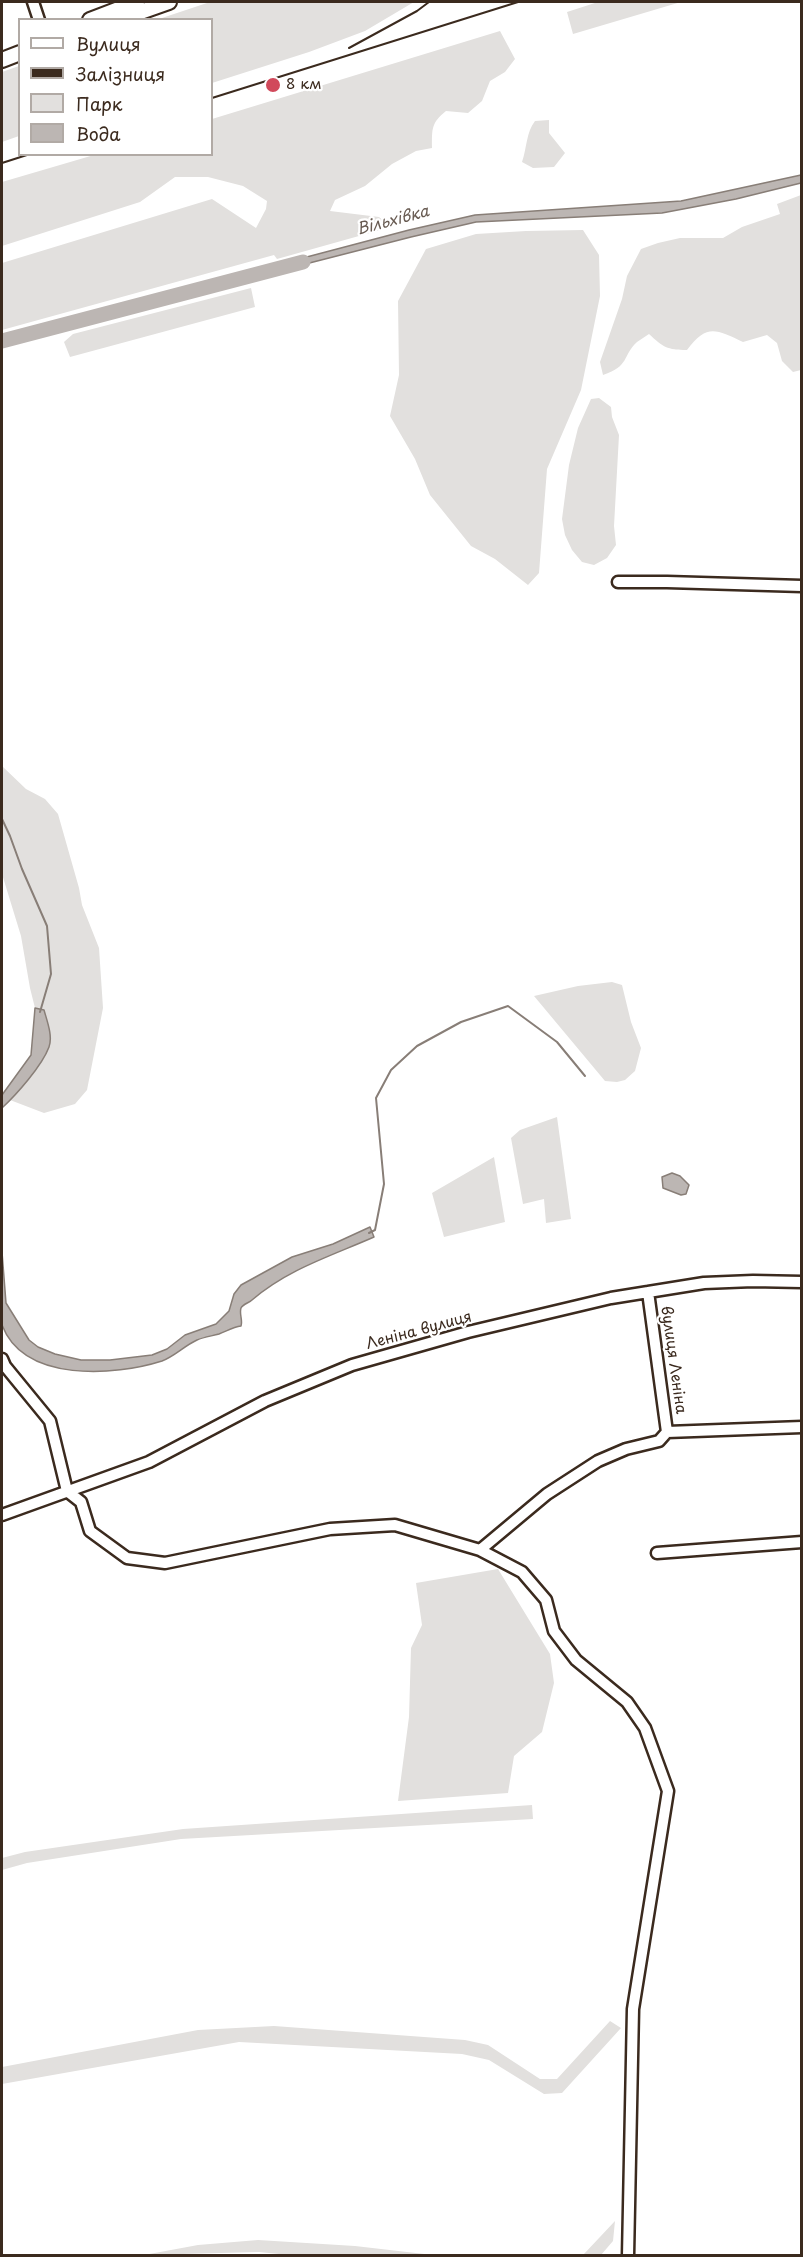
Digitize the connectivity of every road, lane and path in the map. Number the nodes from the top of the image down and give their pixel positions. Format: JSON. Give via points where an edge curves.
{"nodes":[{"id":1,"x":33,"y":2,"type":"edge"},
{"id":2,"x":137,"y":2,"type":"edge"},
{"id":3,"x":169,"y":2,"type":"edge"},
{"id":4,"x":38,"y":18,"type":"edge"},
{"id":5,"x":95,"y":18,"type":"edge"},
{"id":6,"x":123,"y":18,"type":"edge"},
{"id":7,"x":18,"y":45,"type":"edge"},
{"id":8,"x":2,"y":50,"type":"edge"},
{"id":9,"x":18,"y":54,"type":"edge"},
{"id":10,"x":2,"y":60,"type":"edge"},
{"id":11,"x":618,"y":582,"type":"dead end"},
{"id":12,"x":801,"y":586,"type":"edge"},
{"id":13,"x":801,"y":1282,"type":"edge"},
{"id":14,"x":648,"y":1292,"type":"junction"},
{"id":15,"x":2,"y":1359,"type":"edge"},
{"id":16,"x":801,"y":1427,"type":"edge"},
{"id":17,"x":667,"y":1432,"type":"junction"},
{"id":18,"x":67,"y":1491,"type":"junction"},
{"id":19,"x":2,"y":1515,"type":"edge"},
{"id":20,"x":801,"y":1542,"type":"edge"},
{"id":21,"x":480,"y":1550,"type":"junction"},
{"id":22,"x":657,"y":1553,"type":"dead end"},
{"id":23,"x":628,"y":2256,"type":"edge"}],
"edges":[{"from":1,"to":4,"type":"street"},
{"from":2,"to":5,"type":"main road"},
{"from":3,"to":6,"type":"main road"},
{"from":7,"to":8,"type":"main road"},
{"from":9,"to":10,"type":"main road"},
{"from":11,"to":12,"type":"street"},
{"from":13,"to":14,"type":"street","name":"Леніна вулиця","via":[[704,1284]]},
{"from":14,"to":17,"type":"street","name":"вулиця Леніна"},
{"from":14,"to":18,"type":"street","name":"Леніна вулиця","via":[[468,1332],[352,1365],[265,1401],[148,1462]]},
{"from":15,"to":18,"type":"street","via":[[50,1421]]},
{"from":16,"to":17,"type":"street"},
{"from":17,"to":21,"type":"street","via":[[659,1441],[598,1461],[547,1494]]},
{"from":18,"to":19,"type":"street","name":"Леніна вулиця"},
{"from":18,"to":21,"type":"street","via":[[81,1502],[90,1531],[128,1558],[165,1563],[330,1529],[395,1525]]},
{"from":20,"to":22,"type":"street"},
{"from":21,"to":23,"type":"street","via":[[522,1572],[546,1600],[554,1631],[576,1660],[627,1702],[645,1728],[668,1791],[633,2009]]}]}
